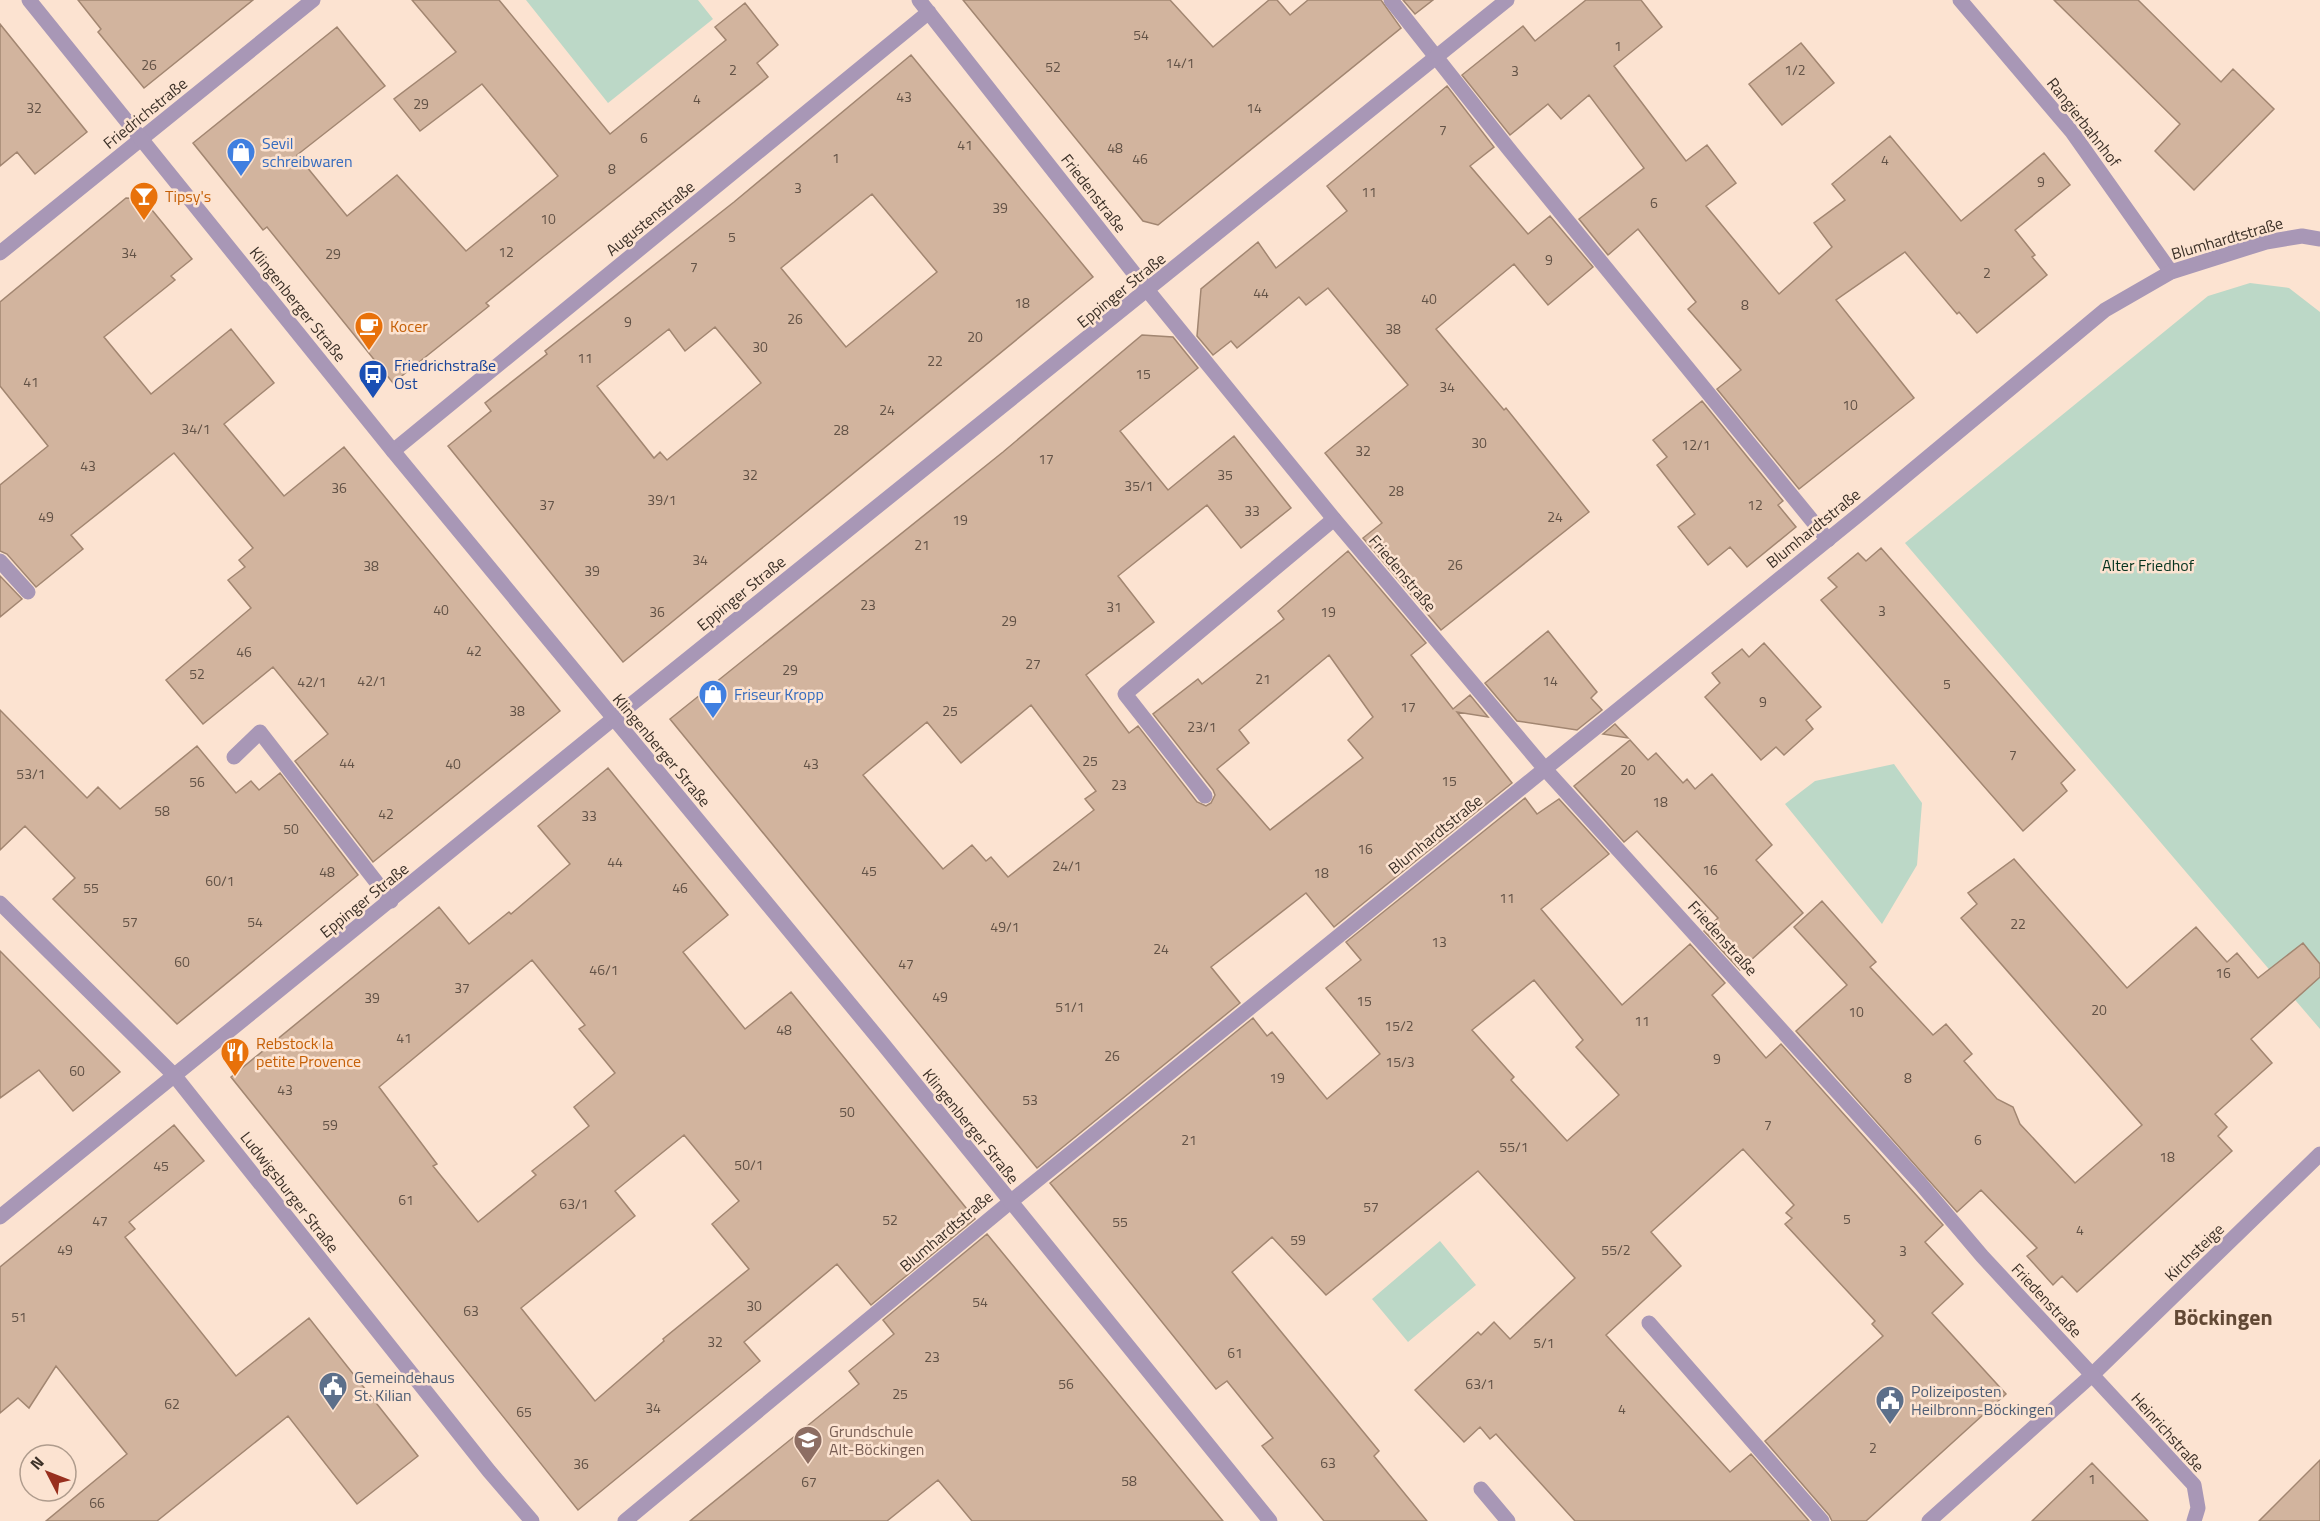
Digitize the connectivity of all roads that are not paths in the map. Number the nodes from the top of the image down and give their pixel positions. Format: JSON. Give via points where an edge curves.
{"nodes":[{"id":1,"x":29,"y":0,"type":"edge"},
{"id":2,"x":314,"y":0,"type":"edge"},
{"id":3,"x":919,"y":0,"type":"edge"},
{"id":4,"x":1391,"y":0,"type":"edge"},
{"id":5,"x":1507,"y":0,"type":"edge"},
{"id":6,"x":1960,"y":0,"type":"edge"},
{"id":7,"x":929,"y":12,"type":"junction"},
{"id":8,"x":1436,"y":57,"type":"junction"},
{"id":9,"x":142,"y":138,"type":"junction"},
{"id":10,"x":2320,"y":239,"type":"edge"},
{"id":11,"x":0,"y":253,"type":"edge"},
{"id":12,"x":2171,"y":272,"type":"junction"},
{"id":13,"x":1148,"y":291,"type":"junction"},
{"id":14,"x":393,"y":451,"type":"junction"},
{"id":15,"x":1334,"y":519,"type":"junction"},
{"id":16,"x":1828,"y":540,"type":"junction"},
{"id":17,"x":0,"y":561,"type":"edge"},
{"id":18,"x":28,"y":592,"type":"dead end"},
{"id":19,"x":613,"y":719,"type":"junction"},
{"id":20,"x":234,"y":757,"type":"dead end"},
{"id":21,"x":1545,"y":769,"type":"junction"},
{"id":22,"x":1205,"y":796,"type":"dead end"},
{"id":23,"x":391,"y":901,"type":"junction"},
{"id":24,"x":0,"y":903,"type":"edge"},
{"id":25,"x":174,"y":1075,"type":"junction"},
{"id":26,"x":2320,"y":1154,"type":"edge"},
{"id":27,"x":1009,"y":1203,"type":"junction"},
{"id":28,"x":0,"y":1217,"type":"edge"},
{"id":29,"x":1649,"y":1323,"type":"dead end"},
{"id":30,"x":2092,"y":1375,"type":"junction"},
{"id":31,"x":1480,"y":1489,"type":"dead end"},
{"id":32,"x":532,"y":1521,"type":"edge"},
{"id":33,"x":625,"y":1521,"type":"edge"},
{"id":34,"x":1270,"y":1521,"type":"edge"},
{"id":35,"x":1508,"y":1521,"type":"edge"},
{"id":36,"x":1822,"y":1521,"type":"edge"},
{"id":37,"x":1929,"y":1521,"type":"edge"},
{"id":38,"x":2194,"y":1521,"type":"edge"}],
"edges":[{"from":1,"to":9,"type":"street","name":"Klingenberger Straße"},
{"from":2,"to":9,"type":"street","name":"Friedrichstraße"},
{"from":3,"to":7,"type":"street","name":"Friedenstraße"},
{"from":4,"to":8,"type":"street"},
{"from":5,"to":8,"type":"street","name":"Eppinger Straße"},
{"from":6,"to":12,"type":"street","name":"Rangierbahnhof","via":[[2072,132]]},
{"from":7,"to":13,"type":"street","name":"Friedenstraße"},
{"from":7,"to":14,"type":"street","name":"Augustenstraße"},
{"from":8,"to":13,"type":"street","name":"Eppinger Straße"},
{"from":8,"to":16,"type":"street"},
{"from":9,"to":11,"type":"street","name":"Friedrichstraße"},
{"from":9,"to":14,"type":"street","name":"Klingenberger Straße"},
{"from":10,"to":12,"type":"street","name":"Blumhardtstraße","via":[[2302,236],[2266,242]]},
{"from":12,"to":16,"type":"street","name":"Blumhardtstraße","via":[[2105,310]]},
{"from":13,"to":15,"type":"street","name":"Friedenstraße"},
{"from":13,"to":19,"type":"street","name":"Eppinger Straße"},
{"from":14,"to":19,"type":"street","name":"Klingenberger Straße"},
{"from":15,"to":21,"type":"street","name":"Friedenstraße"},
{"from":15,"to":22,"type":"street","via":[[1125,694]]},
{"from":16,"to":21,"type":"street","name":"Blumhardtstraße"},
{"from":17,"to":18,"type":"street"},
{"from":19,"to":23,"type":"street","name":"Eppinger Straße"},
{"from":19,"to":27,"type":"street","name":"Klingenberger Straße"},
{"from":20,"to":23,"type":"street","via":[[260,732]]},
{"from":21,"to":27,"type":"street","name":"Blumhardtstraße"},
{"from":21,"to":30,"type":"street","name":"Friedenstraße"},
{"from":23,"to":25,"type":"street","name":"Eppinger Straße"},
{"from":24,"to":25,"type":"street","name":"Ludwigsburger Straße"},
{"from":25,"to":28,"type":"street","name":"Eppinger Straße"},
{"from":25,"to":32,"type":"street","name":"Ludwigsburger Straße"},
{"from":26,"to":30,"type":"street","name":"Kirchsteige"},
{"from":27,"to":33,"type":"street","name":"Blumhardtstraße"},
{"from":27,"to":34,"type":"street","name":"Klingenberger Straße"},
{"from":29,"to":36,"type":"street"},
{"from":30,"to":37,"type":"street","name":"Kirchsteige"},
{"from":30,"to":38,"type":"street","name":"Heinrichstraße","via":[[2194,1485],[2198,1508]]},
{"from":31,"to":35,"type":"street"}]}
